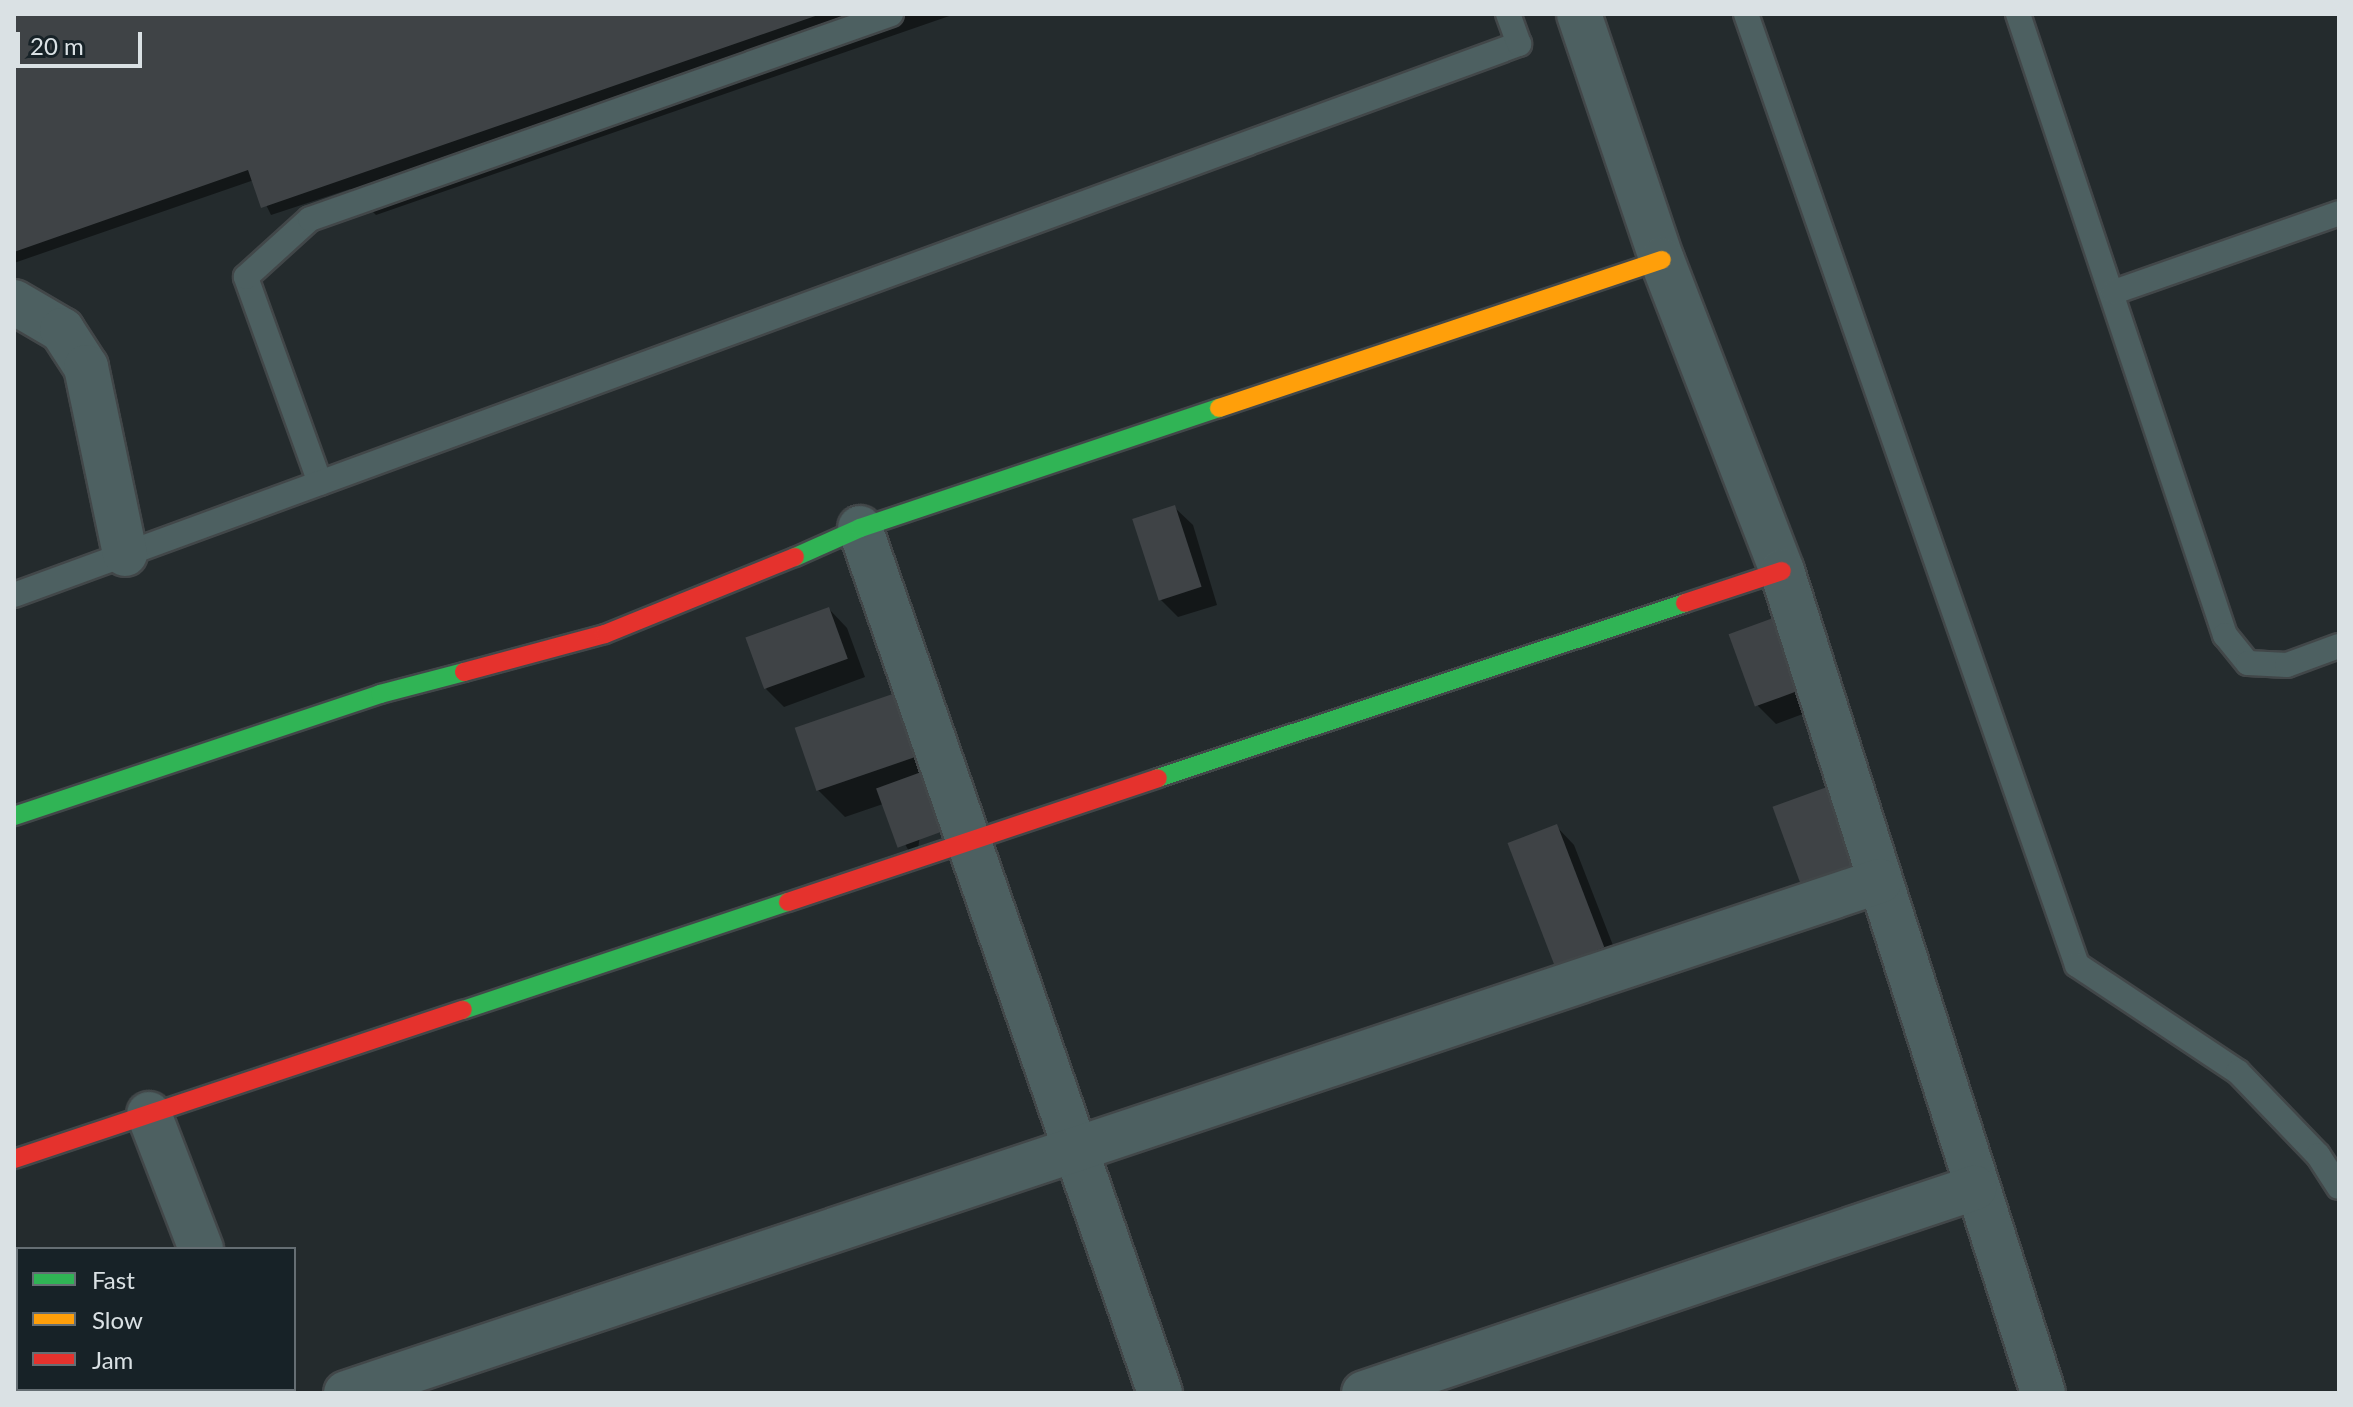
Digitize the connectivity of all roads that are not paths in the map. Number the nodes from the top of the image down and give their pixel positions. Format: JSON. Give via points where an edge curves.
{"nodes":[{"id":1,"x":891,"y":14,"type":"edge"},
{"id":2,"x":1508,"y":14,"type":"edge"},
{"id":3,"x":1579,"y":14,"type":"edge"},
{"id":4,"x":1746,"y":14,"type":"edge"},
{"id":5,"x":2018,"y":14,"type":"edge"},
{"id":6,"x":2339,"y":213,"type":"edge"},
{"id":7,"x":1662,"y":260,"type":"junction"},
{"id":8,"x":2114,"y":292,"type":"junction"},
{"id":9,"x":14,"y":302,"type":"edge"},
{"id":10,"x":320,"y":483,"type":"junction"},
{"id":11,"x":860,"y":528,"type":"junction"},
{"id":12,"x":125,"y":554,"type":"junction"},
{"id":13,"x":1782,"y":571,"type":"junction"},
{"id":14,"x":14,"y":595,"type":"edge"},
{"id":15,"x":2339,"y":646,"type":"edge"},
{"id":16,"x":14,"y":816,"type":"edge"},
{"id":17,"x":968,"y":841,"type":"junction"},
{"id":18,"x":1880,"y":881,"type":"junction"},
{"id":19,"x":149,"y":1114,"type":"junction"},
{"id":20,"x":1076,"y":1149,"type":"junction"},
{"id":21,"x":14,"y":1159,"type":"edge"},
{"id":22,"x":2339,"y":1187,"type":"edge"},
{"id":23,"x":1974,"y":1188,"type":"junction"},
{"id":24,"x":200,"y":1247,"type":"edge"},
{"id":25,"x":346,"y":1393,"type":"edge"},
{"id":26,"x":1160,"y":1393,"type":"edge"},
{"id":27,"x":1364,"y":1393,"type":"edge"},
{"id":28,"x":2043,"y":1393,"type":"edge"}],
"edges":[{"from":1,"to":10,"type":"lane","via":[[310,219],[246,277]]},
{"from":2,"to":10,"type":"lane","via":[[1519,44]]},
{"from":3,"to":7,"type":"street"},
{"from":4,"to":22,"type":"lane","via":[[2077,965],[2238,1072],[2318,1155]]},
{"from":5,"to":8,"type":"lane"},
{"from":6,"to":8,"type":"lane"},
{"from":7,"to":11,"type":"street"},
{"from":7,"to":13,"type":"street"},
{"from":8,"to":15,"type":"lane","via":[[2225,635],[2248,663],[2287,665]]},
{"from":9,"to":12,"type":"street","via":[[62,330],[86,367]]},
{"from":10,"to":12,"type":"lane"},
{"from":11,"to":16,"type":"street","via":[[716,593],[605,634],[380,694]]},
{"from":11,"to":17,"type":"street"},
{"from":12,"to":14,"type":"lane"},
{"from":13,"to":17,"type":"street"},
{"from":13,"to":18,"type":"street"},
{"from":17,"to":19,"type":"street"},
{"from":17,"to":20,"type":"street"},
{"from":18,"to":20,"type":"street"},
{"from":18,"to":23,"type":"street"},
{"from":19,"to":21,"type":"street"},
{"from":19,"to":24,"type":"street"},
{"from":20,"to":25,"type":"street"},
{"from":20,"to":26,"type":"street"},
{"from":23,"to":27,"type":"street"},
{"from":23,"to":28,"type":"street"}]}
